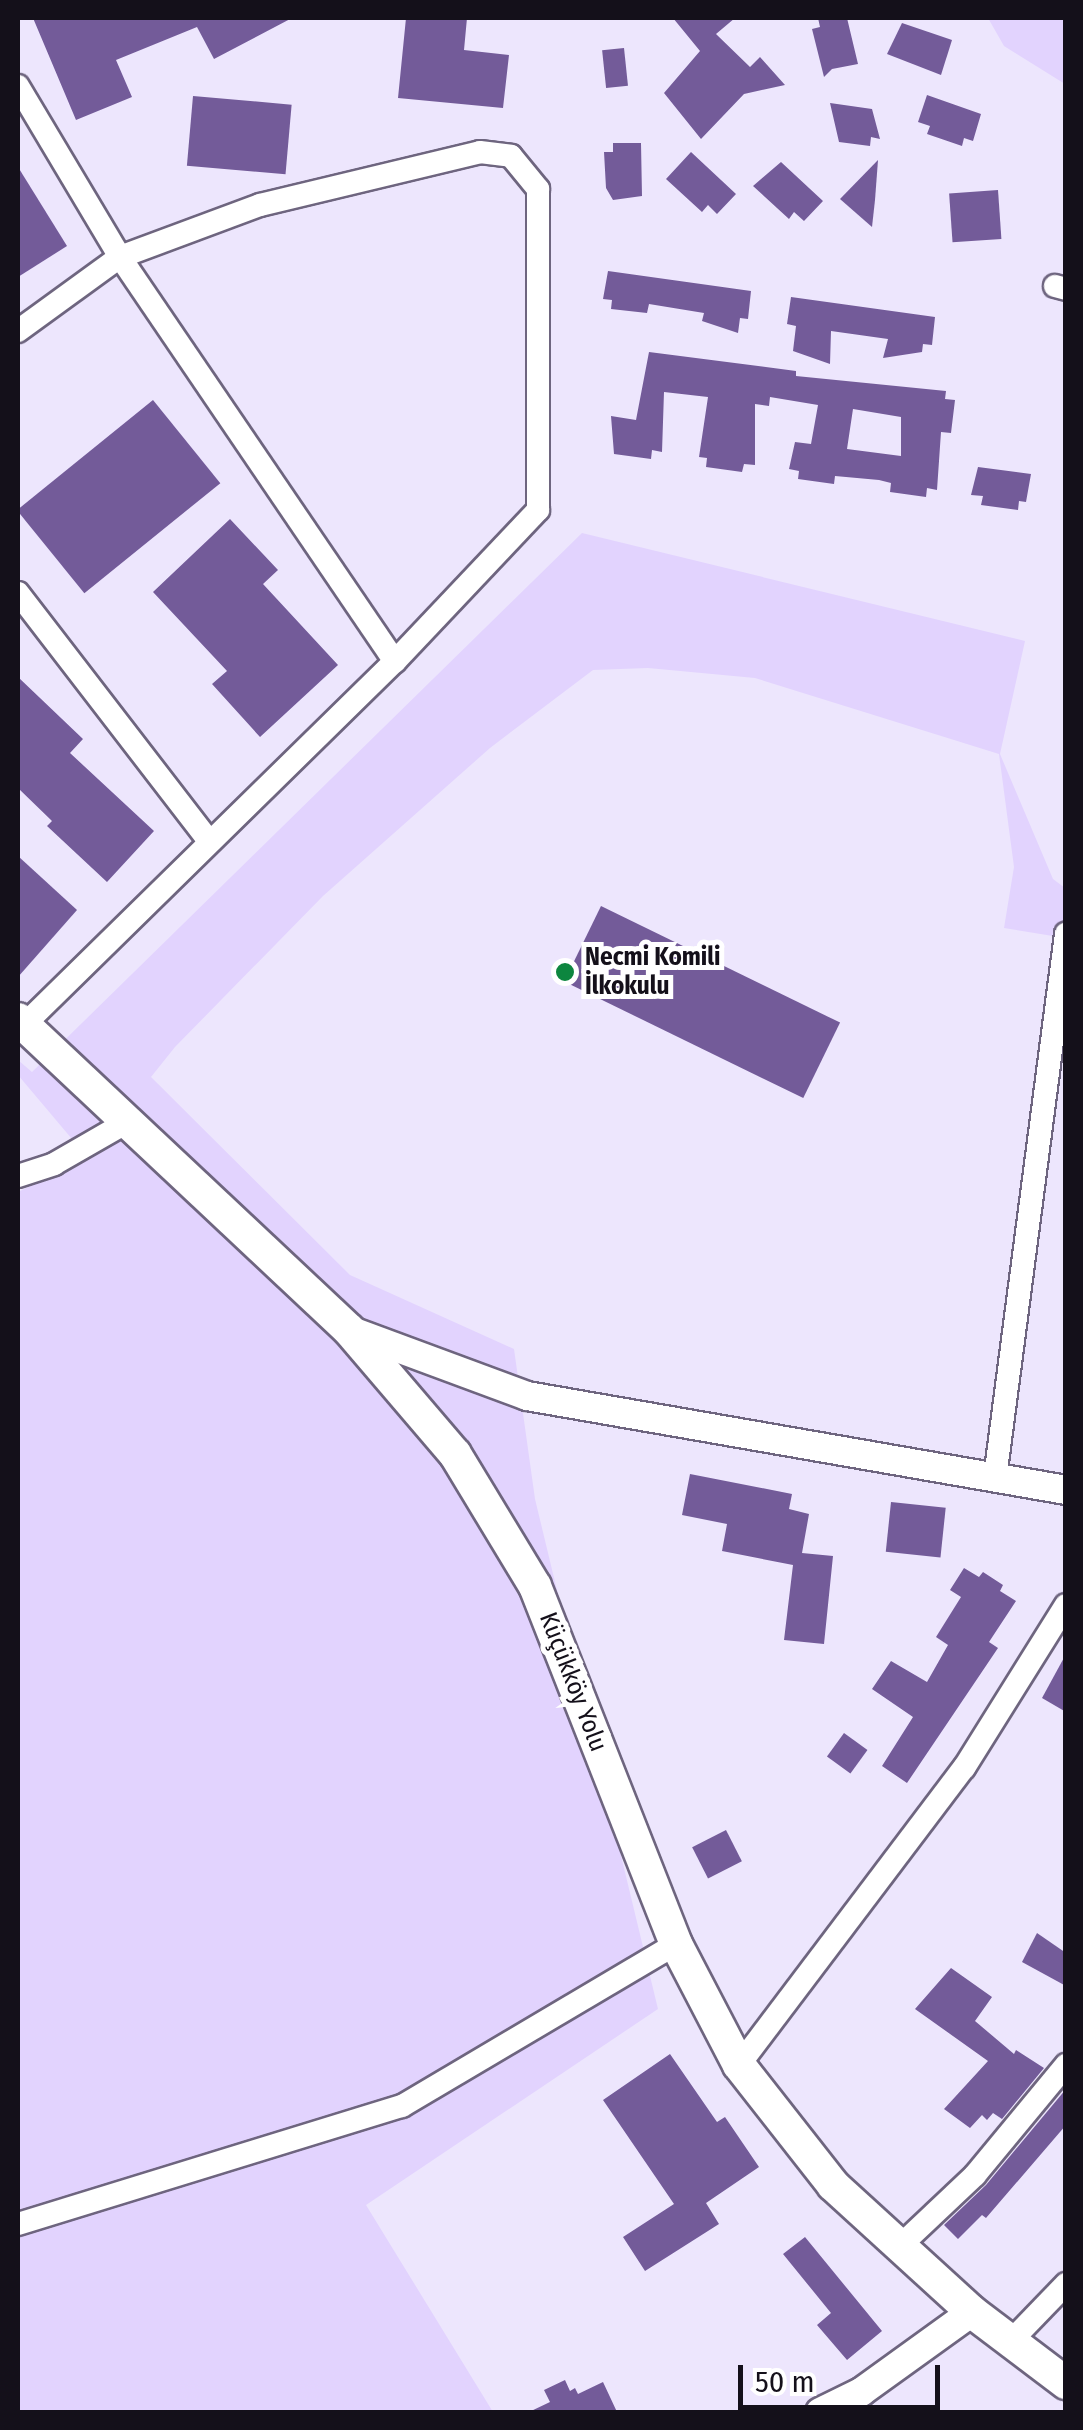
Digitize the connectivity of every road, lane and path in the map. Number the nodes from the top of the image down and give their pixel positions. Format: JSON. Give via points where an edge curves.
{"nodes":[{"id":1,"x":18,"y":86,"type":"edge"},
{"id":2,"x":120,"y":257,"type":"junction"},
{"id":3,"x":18,"y":331,"type":"edge"},
{"id":4,"x":18,"y":593,"type":"edge"},
{"id":5,"x":395,"y":660,"type":"junction"},
{"id":6,"x":210,"y":842,"type":"junction"},
{"id":7,"x":1065,"y":940,"type":"edge"},
{"id":8,"x":21,"y":1022,"type":"edge"},
{"id":9,"x":127,"y":1122,"type":"junction"},
{"id":10,"x":18,"y":1176,"type":"edge"},
{"id":11,"x":349,"y":1330,"type":"junction"},
{"id":12,"x":995,"y":1478,"type":"junction"},
{"id":13,"x":1066,"y":1490,"type":"edge"},
{"id":14,"x":1066,"y":1605,"type":"edge"},
{"id":15,"x":676,"y":1944,"type":"junction"},
{"id":16,"x":739,"y":2065,"type":"junction"},
{"id":17,"x":1066,"y":2065,"type":"edge"},
{"id":18,"x":18,"y":2224,"type":"edge"},
{"id":19,"x":900,"y":2246,"type":"junction"},
{"id":20,"x":1066,"y":2284,"type":"edge"},
{"id":21,"x":972,"y":2312,"type":"junction"},
{"id":22,"x":1012,"y":2340,"type":"junction"},
{"id":23,"x":1066,"y":2384,"type":"edge"},
{"id":24,"x":820,"y":2412,"type":"edge"}],
"edges":[{"from":1,"to":2,"type":"street"},
{"from":2,"to":3,"type":"street"},
{"from":2,"to":5,"type":"street"},
{"from":2,"to":5,"type":"street","via":[[260,205],[480,152],[512,156],[538,189],[538,510]]},
{"from":4,"to":6,"type":"street"},
{"from":5,"to":6,"type":"street"},
{"from":6,"to":8,"type":"street"},
{"from":7,"to":12,"type":"street"},
{"from":8,"to":9,"type":"main road","name":"Küçükköy Yolu"},
{"from":9,"to":10,"type":"street","via":[[54,1164]]},
{"from":9,"to":11,"type":"main road","name":"Küçükköy Yolu"},
{"from":11,"to":12,"type":"street","via":[[527,1396]]},
{"from":11,"to":15,"type":"main road","name":"Küçükköy Yolu","via":[[455,1454],[535,1586]]},
{"from":12,"to":13,"type":"street"},
{"from":14,"to":16,"type":"street","via":[[964,1768]]},
{"from":15,"to":16,"type":"main road","name":"Küçükköy Yolu"},
{"from":15,"to":18,"type":"street","via":[[402,2106]]},
{"from":16,"to":19,"type":"main road","name":"Küçükköy Yolu","via":[[833,2185]]},
{"from":17,"to":19,"type":"street","via":[[975,2175]]},
{"from":19,"to":21,"type":"main road","name":"Küçükköy Yolu"},
{"from":20,"to":22,"type":"street"},
{"from":21,"to":22,"type":"main road","name":"Küçükköy Yolu"},
{"from":21,"to":24,"type":"street","via":[[861,2392]]},
{"from":22,"to":23,"type":"main road","name":"Küçükköy Yolu"}]}
